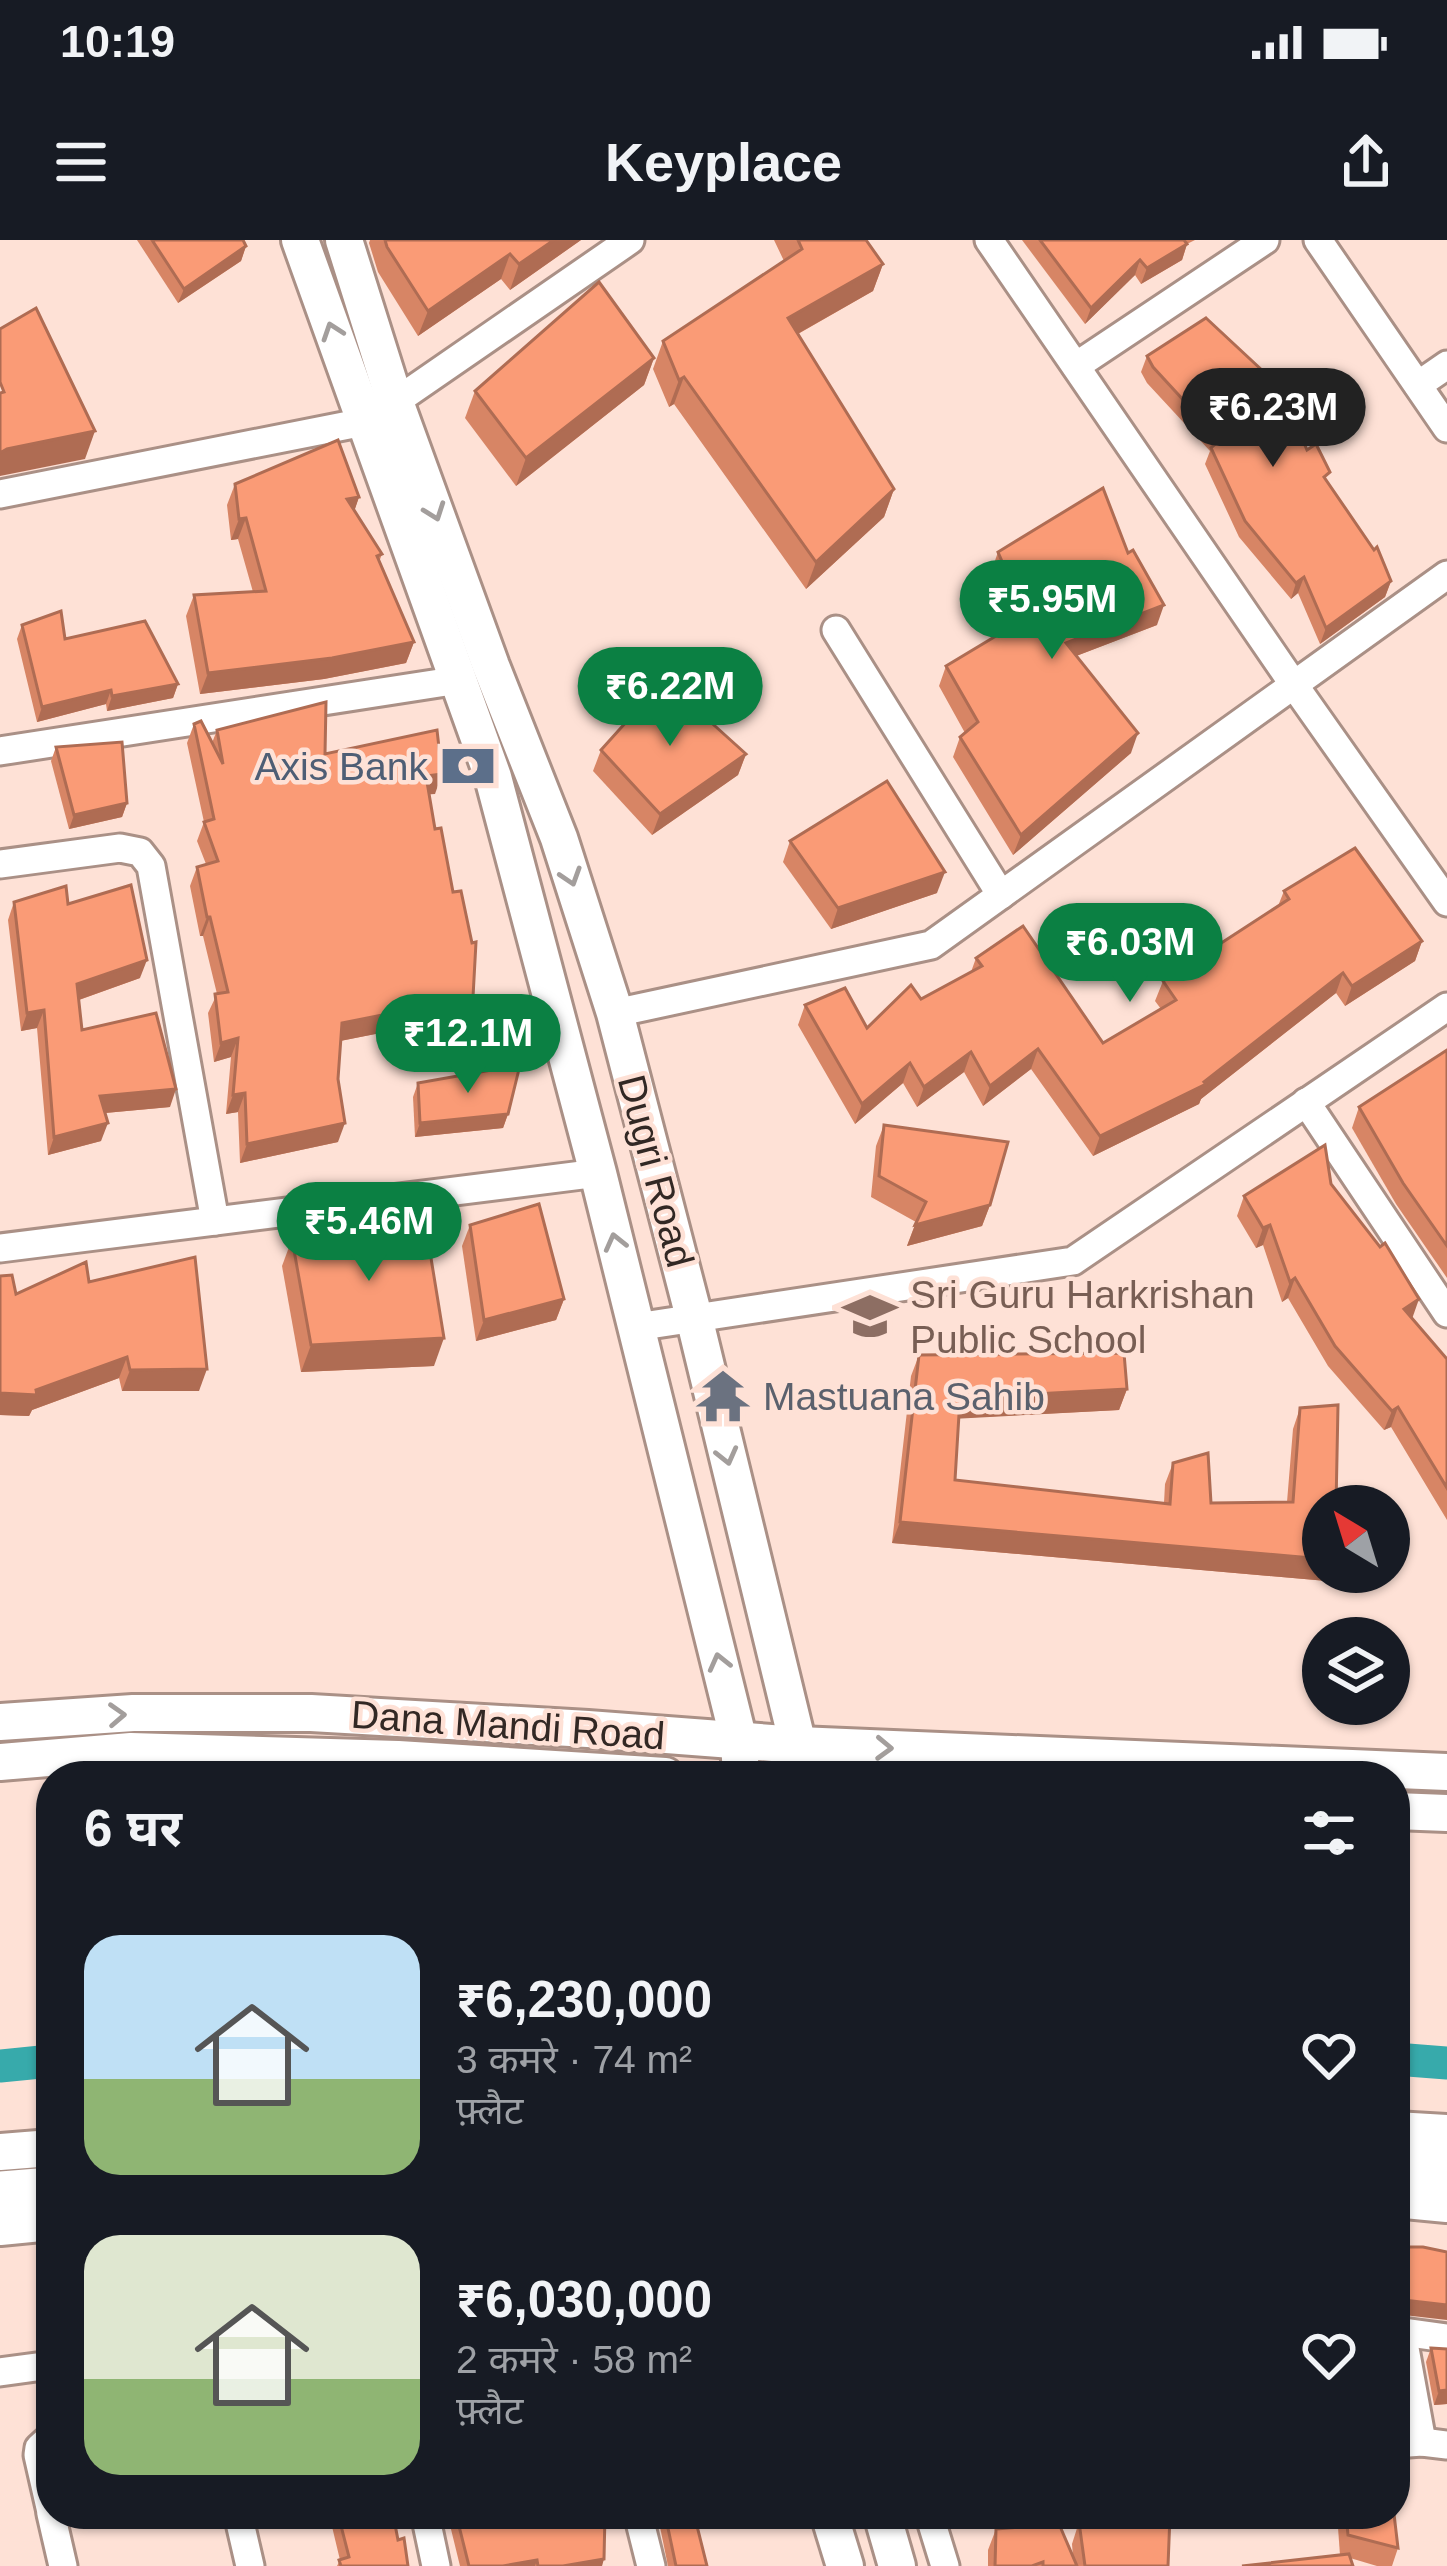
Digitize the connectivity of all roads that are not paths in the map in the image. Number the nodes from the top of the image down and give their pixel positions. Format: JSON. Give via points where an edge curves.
{"nodes":[{"id":1,"x":300,"y":240,"type":"edge"},
{"id":2,"x":344,"y":240,"type":"edge"},
{"id":3,"x":630,"y":240,"type":"edge"},
{"id":4,"x":989,"y":240,"type":"edge"},
{"id":5,"x":1265,"y":240,"type":"edge"},
{"id":6,"x":1318,"y":240,"type":"edge"},
{"id":7,"x":1447,"y":365,"type":"edge"},
{"id":8,"x":1076,"y":366,"type":"junction"},
{"id":9,"x":1418,"y":385,"type":"junction"},
{"id":10,"x":379,"y":412,"type":"junction"},
{"id":11,"x":1447,"y":428,"type":"edge"},
{"id":12,"x":0,"y":494,"type":"edge"},
{"id":13,"x":1447,"y":575,"type":"edge"},
{"id":14,"x":836,"y":630,"type":"dead end"},
{"id":15,"x":459,"y":680,"type":"junction"},
{"id":16,"x":1294,"y":685,"type":"junction"},
{"id":17,"x":0,"y":751,"type":"edge"},
{"id":18,"x":0,"y":864,"type":"edge"},
{"id":19,"x":1001,"y":895,"type":"junction"},
{"id":20,"x":1447,"y":902,"type":"edge"},
{"id":21,"x":1447,"y":1007,"type":"edge"},
{"id":22,"x":615,"y":1013,"type":"junction"},
{"id":23,"x":1306,"y":1102,"type":"junction"},
{"id":24,"x":598,"y":1173,"type":"junction"},
{"id":25,"x":215,"y":1221,"type":"junction"},
{"id":26,"x":0,"y":1248,"type":"edge"},
{"id":27,"x":1447,"y":1313,"type":"edge"},
{"id":28,"x":694,"y":1317,"type":"junction"},
{"id":29,"x":636,"y":1327,"type":"junction"},
{"id":30,"x":0,"y":1722,"type":"edge"},
{"id":31,"x":740,"y":1758,"type":"edge"},
{"id":32,"x":429,"y":1761,"type":"edge"},
{"id":33,"x":798,"y":1761,"type":"edge"},
{"id":34,"x":0,"y":1762,"type":"edge"},
{"id":35,"x":1410,"y":1771,"type":"edge"},
{"id":36,"x":1447,"y":1772,"type":"edge"},
{"id":37,"x":1410,"y":1811,"type":"edge"},
{"id":38,"x":1447,"y":1813,"type":"edge"},
{"id":39,"x":1410,"y":2131,"type":"edge"},
{"id":40,"x":1447,"y":2133,"type":"edge"},
{"id":41,"x":36,"y":2149,"type":"edge"},
{"id":42,"x":0,"y":2152,"type":"edge"},
{"id":43,"x":1410,"y":2167,"type":"edge"},
{"id":44,"x":1447,"y":2171,"type":"edge"},
{"id":45,"x":36,"y":2191,"type":"edge"},
{"id":46,"x":0,"y":2194,"type":"edge"},
{"id":47,"x":1410,"y":2200,"type":"edge"},
{"id":48,"x":1447,"y":2204,"type":"edge"},
{"id":49,"x":36,"y":2223,"type":"edge"},
{"id":50,"x":0,"y":2227,"type":"edge"},
{"id":51,"x":1410,"y":2333,"type":"edge"},
{"id":52,"x":1447,"y":2338,"type":"edge"},
{"id":53,"x":36,"y":2367,"type":"edge"},
{"id":54,"x":0,"y":2372,"type":"edge"},
{"id":55,"x":1410,"y":2388,"type":"edge"},
{"id":56,"x":1421,"y":2444,"type":"edge"},
{"id":57,"x":55,"y":2529,"type":"edge"},
{"id":58,"x":241,"y":2529,"type":"edge"},
{"id":59,"x":428,"y":2529,"type":"edge"},
{"id":60,"x":642,"y":2529,"type":"edge"},
{"id":61,"x":834,"y":2529,"type":"edge"},
{"id":62,"x":886,"y":2529,"type":"edge"},
{"id":63,"x":934,"y":2529,"type":"edge"},
{"id":64,"x":63,"y":2566,"type":"edge"},
{"id":65,"x":250,"y":2566,"type":"edge"},
{"id":66,"x":436,"y":2566,"type":"edge"},
{"id":67,"x":651,"y":2566,"type":"edge"},
{"id":68,"x":845,"y":2566,"type":"edge"},
{"id":69,"x":897,"y":2566,"type":"edge"},
{"id":70,"x":945,"y":2566,"type":"edge"}],
"edges":[{"from":10,"to":1,"type":"street","name":"Dugri Road","one_way":true},
{"from":2,"to":10,"type":"street","name":"Dugri Road"},
{"from":3,"to":10,"type":"street"},
{"from":4,"to":8,"type":"street"},
{"from":5,"to":8,"type":"street"},
{"from":6,"to":9,"type":"street"},
{"from":7,"to":9,"type":"street"},
{"from":8,"to":16,"type":"street"},
{"from":9,"to":11,"type":"street"},
{"from":10,"to":12,"type":"street"},
{"from":10,"to":15,"type":"street","name":"Dugri Road"},
{"from":10,"to":22,"type":"street","name":"Dugri Road","one_way":true,"via":[[559,838]]},
{"from":13,"to":16,"type":"street"},
{"from":14,"to":19,"type":"street"},
{"from":15,"to":17,"type":"street"},
{"from":15,"to":24,"type":"street","name":"Dugri Road","via":[[493,777]]},
{"from":16,"to":19,"type":"street"},
{"from":16,"to":20,"type":"street"},
{"from":18,"to":25,"type":"street","via":[[120,848],[140,852],[152,866]]},
{"from":19,"to":22,"type":"street","via":[[932,945]]},
{"from":21,"to":23,"type":"street"},
{"from":22,"to":28,"type":"street","name":"Dugri Road"},
{"from":23,"to":27,"type":"street"},
{"from":23,"to":28,"type":"street","via":[[1073,1261]]},
{"from":24,"to":25,"type":"street"},
{"from":29,"to":24,"type":"street","name":"Dugri Road","one_way":true},
{"from":25,"to":26,"type":"street"},
{"from":28,"to":29,"type":"street"},
{"from":28,"to":33,"type":"street","name":"Dugri Road","one_way":true},
{"from":31,"to":29,"type":"street","name":"Dugri Road","one_way":true},
{"from":30,"to":31,"type":"street","name":"Dana Mandi Road","one_way":true,"via":[[311,1714],[588,1729]]},
{"from":31,"to":33,"type":"street","name":"Dana Mandi Road"},
{"from":32,"to":34,"type":"street","via":[[131,1751]]},
{"from":35,"to":36,"type":"street","name":"Dana Mandi Road","one_way":true},
{"from":37,"to":38,"type":"street"},
{"from":39,"to":40,"type":"street"},
{"from":41,"to":42,"type":"street"},
{"from":43,"to":44,"type":"highway"},
{"from":45,"to":46,"type":"highway"},
{"from":47,"to":48,"type":"street"},
{"from":49,"to":50,"type":"street"},
{"from":51,"to":52,"type":"street"},
{"from":53,"to":54,"type":"street"},
{"from":55,"to":56,"type":"street"},
{"from":57,"to":64,"type":"street"},
{"from":58,"to":65,"type":"street"},
{"from":59,"to":66,"type":"street"},
{"from":60,"to":67,"type":"street"},
{"from":61,"to":68,"type":"street"},
{"from":62,"to":69,"type":"street"},
{"from":63,"to":70,"type":"street"}]}
